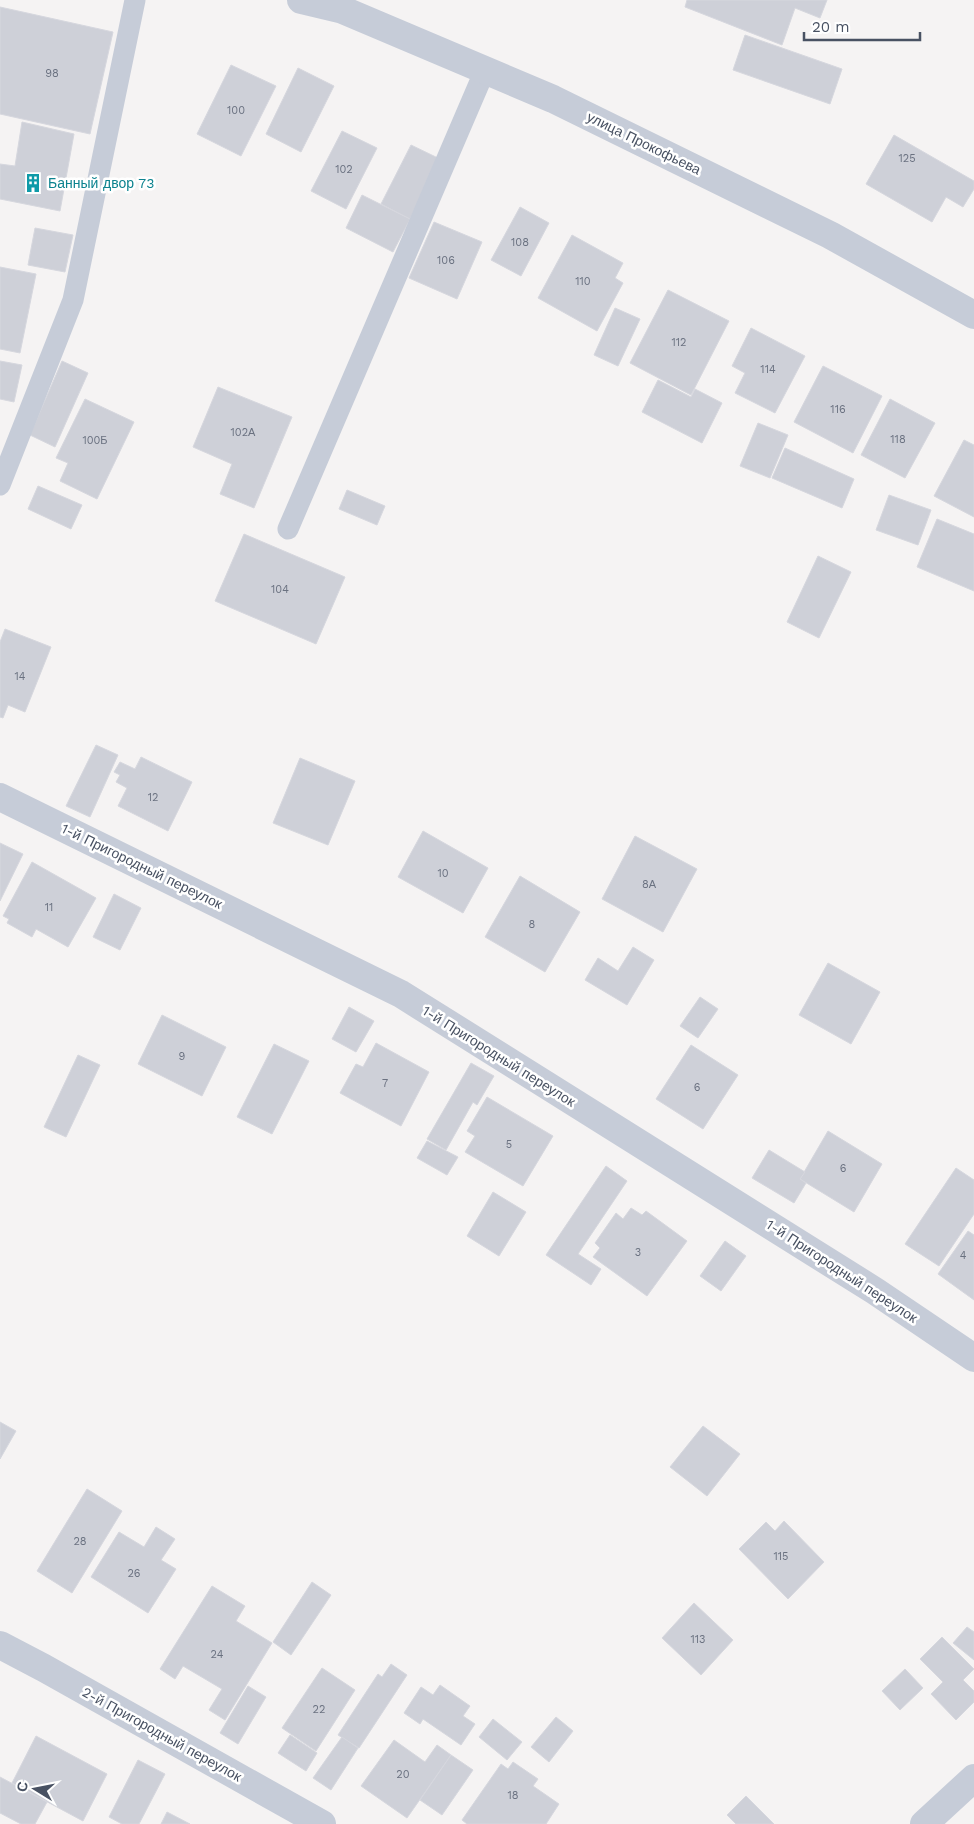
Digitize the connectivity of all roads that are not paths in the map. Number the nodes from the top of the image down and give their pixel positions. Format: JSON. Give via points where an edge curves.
{"nodes":[{"id":1,"x":135,"y":0,"type":"edge"},
{"id":2,"x":301,"y":0,"type":"edge"},
{"id":3,"x":345,"y":5,"type":"edge"},
{"id":4,"x":485,"y":70,"type":"junction"},
{"id":5,"x":974,"y":315,"type":"edge"},
{"id":6,"x":0,"y":485,"type":"edge"},
{"id":7,"x":288,"y":529,"type":"dead end"},
{"id":8,"x":0,"y":797,"type":"edge"},
{"id":9,"x":974,"y":1358,"type":"edge"},
{"id":10,"x":0,"y":1646,"type":"edge"},
{"id":11,"x":974,"y":1778,"type":"edge"},
{"id":12,"x":322,"y":1824,"type":"edge"},
{"id":13,"x":924,"y":1824,"type":"edge"}],
"edges":[{"from":1,"to":6,"type":"lane","via":[[73,300]]},
{"from":2,"to":3,"type":"street","name":"улица Прокофьева"},
{"from":3,"to":4,"type":"street","name":"улица Прокофьева"},
{"from":4,"to":5,"type":"street","name":"улица Прокофьева","via":[[553,99],[830,235]]},
{"from":4,"to":7,"type":"lane"},
{"from":8,"to":9,"type":"street","name":"1-й Пригородный переулок","via":[[401,994],[875,1291]]},
{"from":10,"to":12,"type":"street","name":"2-й Пригородный переулок"},
{"from":11,"to":13,"type":"street"}]}
